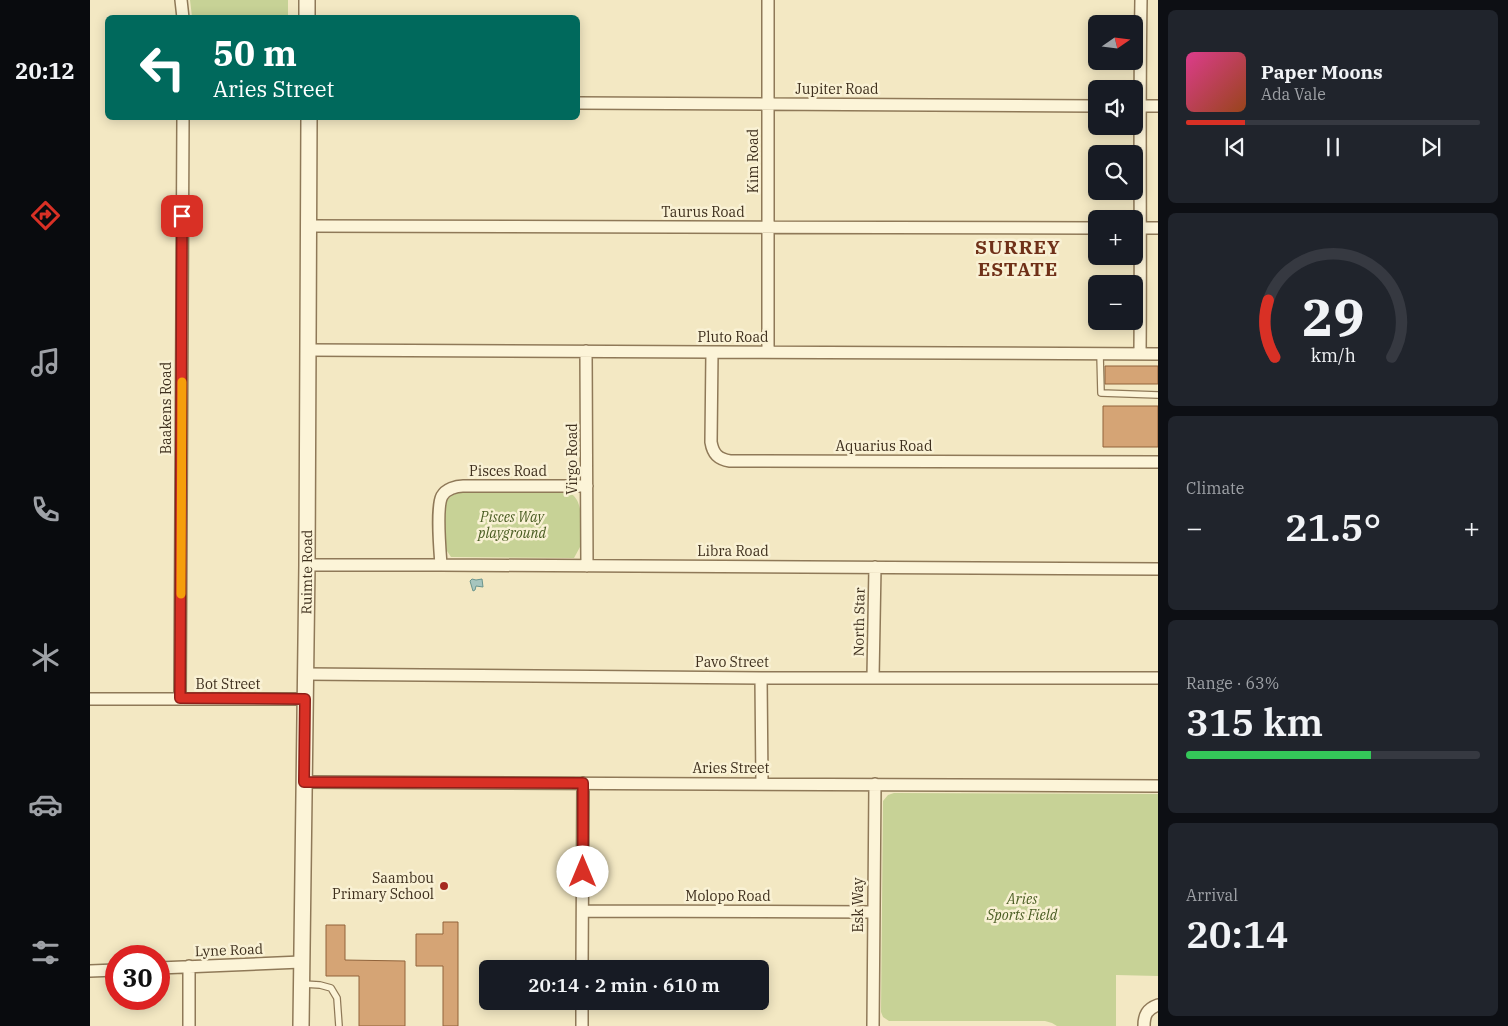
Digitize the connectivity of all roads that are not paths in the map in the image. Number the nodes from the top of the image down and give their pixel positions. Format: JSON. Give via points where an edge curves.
{"nodes":[{"id":1,"x":181,"y":0,"type":"edge"},
{"id":2,"x":307,"y":0,"type":"edge"},
{"id":3,"x":768,"y":0,"type":"edge"},
{"id":4,"x":1141,"y":0,"type":"edge"},
{"id":5,"x":183,"y":15,"type":"edge"},
{"id":6,"x":307,"y":15,"type":"edge"},
{"id":7,"x":1137,"y":80,"type":"edge"},
{"id":8,"x":580,"y":104,"type":"edge"},
{"id":9,"x":768,"y":104,"type":"junction"},
{"id":10,"x":1088,"y":106,"type":"edge"},
{"id":11,"x":1143,"y":106,"type":"edge"},
{"id":12,"x":1158,"y":106,"type":"edge"},
{"id":13,"x":183,"y":120,"type":"edge"},
{"id":14,"x":309,"y":120,"type":"edge"},
{"id":15,"x":1136,"y":135,"type":"edge"},
{"id":16,"x":1137,"y":210,"type":"edge"},
{"id":17,"x":309,"y":226,"type":"junction"},
{"id":18,"x":768,"y":227,"type":"junction"},
{"id":19,"x":1088,"y":228,"type":"edge"},
{"id":20,"x":1143,"y":228,"type":"edge"},
{"id":21,"x":1158,"y":228,"type":"edge"},
{"id":22,"x":1138,"y":265,"type":"edge"},
{"id":23,"x":308,"y":350,"type":"junction"},
{"id":24,"x":586,"y":351,"type":"junction"},
{"id":25,"x":712,"y":352,"type":"junction"},
{"id":26,"x":768,"y":352,"type":"junction"},
{"id":27,"x":1100,"y":354,"type":"junction"},
{"id":28,"x":1140,"y":354,"type":"junction"},
{"id":29,"x":1158,"y":354,"type":"edge"},
{"id":30,"x":1158,"y":395,"type":"edge"},
{"id":31,"x":1158,"y":462,"type":"edge"},
{"id":32,"x":587,"y":486,"type":"junction"},
{"id":33,"x":441,"y":565,"type":"junction"},
{"id":34,"x":307,"y":566,"type":"junction"},
{"id":35,"x":587,"y":566,"type":"junction"},
{"id":36,"x":875,"y":567,"type":"junction"},
{"id":37,"x":1158,"y":569,"type":"edge"},
{"id":38,"x":306,"y":674,"type":"junction"},
{"id":39,"x":873,"y":677,"type":"junction"},
{"id":40,"x":761,"y":678,"type":"junction"},
{"id":41,"x":1158,"y":678,"type":"edge"},
{"id":42,"x":180,"y":698,"type":"junction"},
{"id":43,"x":90,"y":699,"type":"edge"},
{"id":44,"x":305,"y":699,"type":"junction"},
{"id":45,"x":304,"y":782,"type":"junction"},
{"id":46,"x":583,"y":783,"type":"junction"},
{"id":47,"x":762,"y":784,"type":"junction"},
{"id":48,"x":874,"y":784,"type":"junction"},
{"id":49,"x":1158,"y":786,"type":"edge"},
{"id":50,"x":582,"y":911,"type":"junction"},
{"id":51,"x":873,"y":912,"type":"junction"},
{"id":52,"x":582,"y":960,"type":"edge"},
{"id":53,"x":301,"y":962,"type":"junction"},
{"id":54,"x":189,"y":966,"type":"junction"},
{"id":55,"x":170,"y":967,"type":"edge"},
{"id":56,"x":105,"y":970,"type":"edge"},
{"id":57,"x":90,"y":971,"type":"edge"},
{"id":58,"x":301,"y":984,"type":"junction"},
{"id":59,"x":1158,"y":1005,"type":"edge"},
{"id":60,"x":582,"y":1010,"type":"edge"},
{"id":61,"x":188,"y":1026,"type":"edge"},
{"id":62,"x":301,"y":1026,"type":"edge"},
{"id":63,"x":339,"y":1026,"type":"edge"},
{"id":64,"x":582,"y":1026,"type":"edge"},
{"id":65,"x":873,"y":1026,"type":"edge"},
{"id":66,"x":1144,"y":1026,"type":"edge"}],
"edges":[{"from":1,"to":5,"type":"street"},
{"from":2,"to":6,"type":"street"},
{"from":3,"to":9,"type":"street","name":"Kim Road"},
{"from":4,"to":7,"type":"street"},
{"from":8,"to":9,"type":"street","name":"Jupiter Road"},
{"from":9,"to":10,"type":"street","name":"Jupiter Road"},
{"from":9,"to":18,"type":"street","name":"Kim Road"},
{"from":11,"to":12,"type":"street"},
{"from":13,"to":42,"type":"street","name":"Baakens Road"},
{"from":14,"to":17,"type":"street","name":"Ruimte Road"},
{"from":15,"to":16,"type":"street"},
{"from":17,"to":18,"type":"street","name":"Taurus Road"},
{"from":17,"to":23,"type":"street","name":"Ruimte Road"},
{"from":18,"to":19,"type":"street","name":"Taurus Road"},
{"from":18,"to":26,"type":"street","name":"Kim Road"},
{"from":20,"to":21,"type":"street"},
{"from":22,"to":28,"type":"street"},
{"from":23,"to":24,"type":"street","name":"Pluto Road"},
{"from":23,"to":34,"type":"street","name":"Ruimte Road"},
{"from":24,"to":25,"type":"street","name":"Pluto Road"},
{"from":24,"to":32,"type":"street","name":"Virgo Road"},
{"from":25,"to":26,"type":"street","name":"Pluto Road"},
{"from":25,"to":31,"type":"street","name":"Aquarius Road","via":[[711,442],[716,456],[723,459]]},
{"from":26,"to":27,"type":"street","name":"Pluto Road"},
{"from":27,"to":28,"type":"street","name":"Pluto Road"},
{"from":27,"to":30,"type":"lane","via":[[1101,393]]},
{"from":28,"to":29,"type":"street","name":"Pluto Road"},
{"from":32,"to":33,"type":"street","name":"Pisces Road","via":[[463,486],[448,490],[441,497],[440,505]]},
{"from":32,"to":35,"type":"street","name":"Virgo Road"},
{"from":33,"to":34,"type":"street","name":"Libra Road"},
{"from":33,"to":35,"type":"street","name":"Libra Road"},
{"from":34,"to":38,"type":"street","name":"Ruimte Road"},
{"from":35,"to":36,"type":"street","name":"Libra Road"},
{"from":36,"to":37,"type":"street","name":"Libra Road"},
{"from":36,"to":39,"type":"street","name":"North Star"},
{"from":38,"to":40,"type":"street","name":"Pavo Street"},
{"from":38,"to":44,"type":"street","name":"Ruimte Road"},
{"from":39,"to":40,"type":"street","name":"Pavo Street"},
{"from":39,"to":41,"type":"street","name":"Pavo Street"},
{"from":40,"to":47,"type":"street"},
{"from":42,"to":43,"type":"street","name":"Bot Street"},
{"from":42,"to":44,"type":"street","name":"Bot Street"},
{"from":44,"to":45,"type":"street","name":"Ruimte Road"},
{"from":45,"to":46,"type":"street","name":"Aries Street"},
{"from":45,"to":53,"type":"street","name":"Ruimte Road"},
{"from":46,"to":47,"type":"street","name":"Aries Street"},
{"from":46,"to":50,"type":"street"},
{"from":47,"to":48,"type":"street","name":"Aries Street"},
{"from":48,"to":49,"type":"street","name":"Aries Street"},
{"from":48,"to":51,"type":"street","name":"Esk Way"},
{"from":50,"to":51,"type":"street","name":"Molopo Road"},
{"from":50,"to":52,"type":"street"},
{"from":51,"to":65,"type":"street","name":"Esk Way"},
{"from":53,"to":54,"type":"street","name":"Lyne Road"},
{"from":53,"to":58,"type":"street","name":"Ruimte Road"},
{"from":54,"to":55,"type":"street","name":"Lyne Road"},
{"from":54,"to":61,"type":"street"},
{"from":56,"to":57,"type":"street"},
{"from":58,"to":62,"type":"street","name":"Ruimte Road"},
{"from":58,"to":63,"type":"lane","via":[[331,988],[337,998]]},
{"from":59,"to":66,"type":"street","via":[[1147,1012]]},
{"from":60,"to":64,"type":"street"}]}
